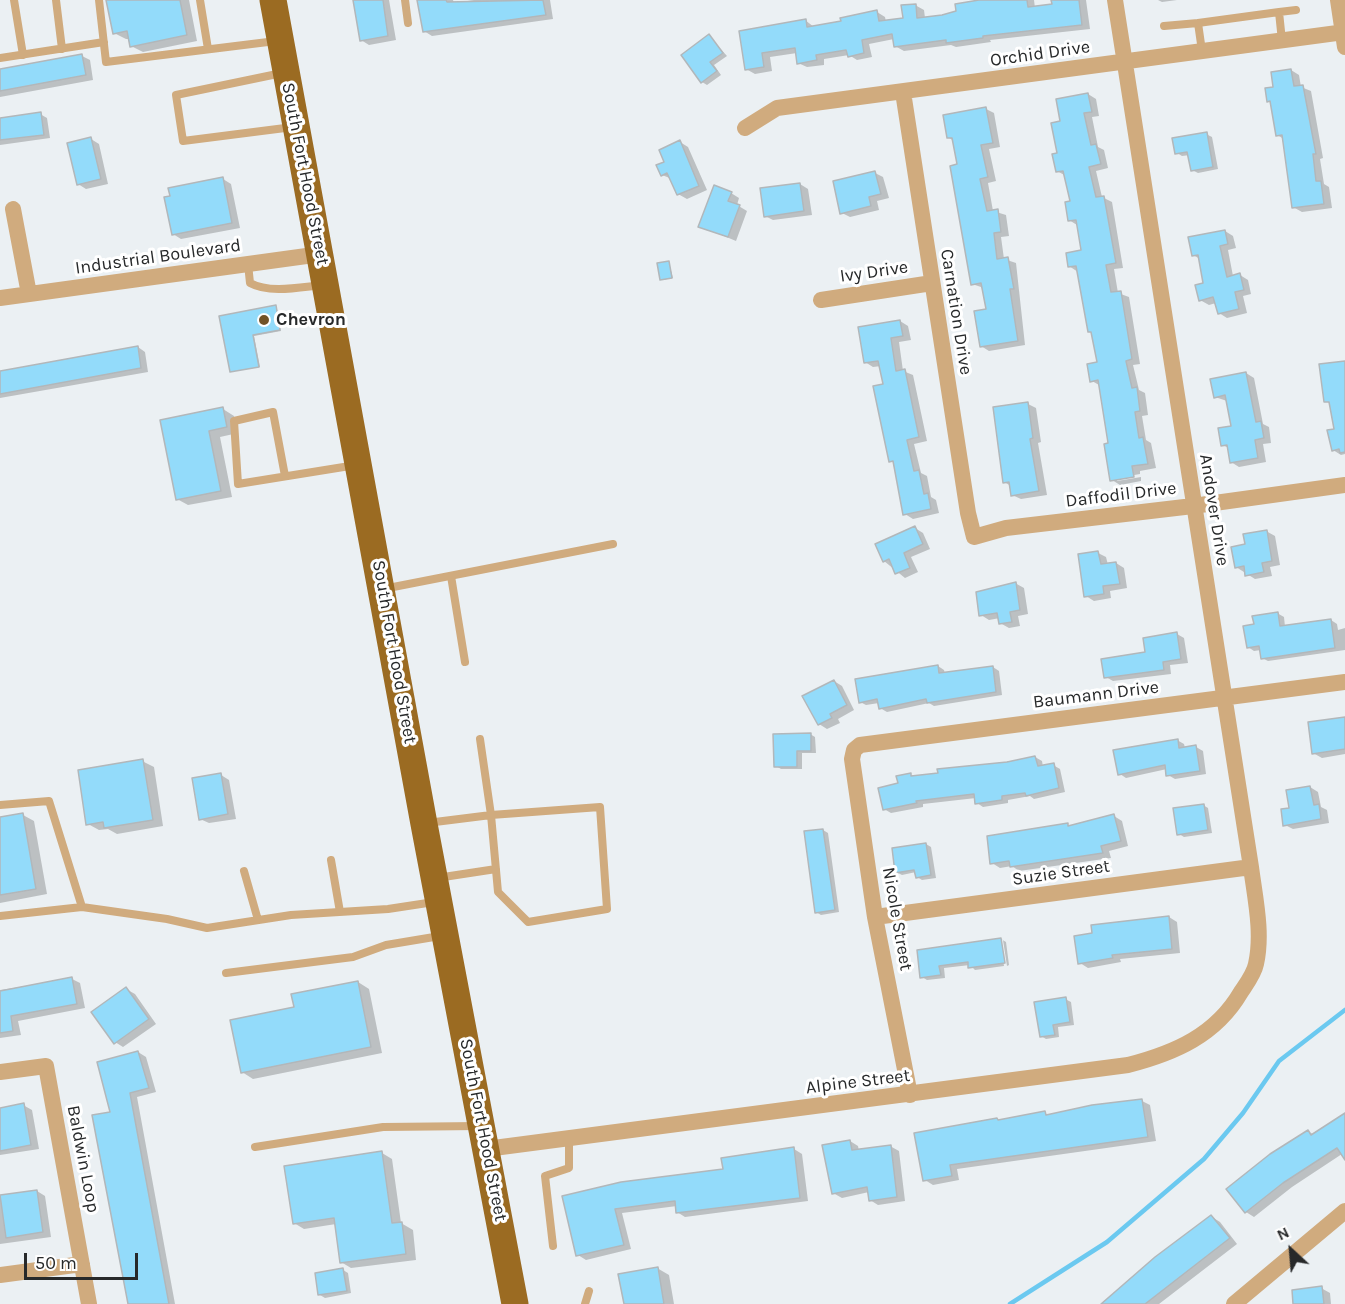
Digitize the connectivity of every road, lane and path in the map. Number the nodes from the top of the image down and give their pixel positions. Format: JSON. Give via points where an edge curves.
{"nodes":[{"id":1,"x":14,"y":0,"type":"edge"},
{"id":2,"x":56,"y":0,"type":"edge"},
{"id":3,"x":99,"y":0,"type":"edge"},
{"id":4,"x":200,"y":0,"type":"edge"},
{"id":5,"x":273,"y":0,"type":"edge"},
{"id":6,"x":405,"y":0,"type":"edge"},
{"id":7,"x":1115,"y":0,"type":"edge"},
{"id":8,"x":1338,"y":0,"type":"edge"},
{"id":9,"x":1296,"y":10,"type":"dead end"},
{"id":10,"x":1279,"y":12,"type":"junction"},
{"id":11,"x":408,"y":23,"type":"dead end"},
{"id":12,"x":1198,"y":23,"type":"junction"},
{"id":13,"x":1164,"y":26,"type":"dead end"},
{"id":14,"x":1344,"y":37,"type":"edge"},
{"id":15,"x":279,"y":40,"type":"junction"},
{"id":16,"x":1282,"y":40,"type":"junction"},
{"id":17,"x":104,"y":42,"type":"junction"},
{"id":18,"x":62,"y":49,"type":"junction"},
{"id":19,"x":208,"y":49,"type":"junction"},
{"id":20,"x":1202,"y":51,"type":"junction"},
{"id":21,"x":23,"y":55,"type":"junction"},
{"id":22,"x":0,"y":58,"type":"edge"},
{"id":23,"x":1124,"y":62,"type":"junction"},
{"id":24,"x":285,"y":72,"type":"junction"},
{"id":25,"x":903,"y":92,"type":"junction"},
{"id":26,"x":296,"y":126,"type":"junction"},
{"id":27,"x":745,"y":128,"type":"dead end"},
{"id":28,"x":13,"y":208,"type":"dead end"},
{"id":29,"x":321,"y":254,"type":"junction"},
{"id":30,"x":248,"y":264,"type":"junction"},
{"id":31,"x":932,"y":284,"type":"junction"},
{"id":32,"x":327,"y":285,"type":"junction"},
{"id":33,"x":28,"y":294,"type":"junction"},
{"id":34,"x":0,"y":298,"type":"edge"},
{"id":35,"x":821,"y":300,"type":"dead end"},
{"id":36,"x":359,"y":465,"type":"junction"},
{"id":37,"x":285,"y":476,"type":"junction"},
{"id":38,"x":1345,"y":485,"type":"edge"},
{"id":39,"x":1193,"y":506,"type":"junction"},
{"id":40,"x":974,"y":537,"type":"joint"},
{"id":41,"x":613,"y":544,"type":"dead end"},
{"id":42,"x":451,"y":576,"type":"junction"},
{"id":43,"x":383,"y":589,"type":"junction"},
{"id":44,"x":465,"y":662,"type":"dead end"},
{"id":45,"x":1345,"y":682,"type":"edge"},
{"id":46,"x":1225,"y":698,"type":"junction"},
{"id":47,"x":480,"y":739,"type":"dead end"},
{"id":48,"x":854,"y":750,"type":"joint"},
{"id":49,"x":0,"y":805,"type":"edge"},
{"id":50,"x":491,"y":815,"type":"junction"},
{"id":51,"x":424,"y":824,"type":"junction"},
{"id":52,"x":331,"y":860,"type":"dead end"},
{"id":53,"x":1251,"y":867,"type":"junction"},
{"id":54,"x":496,"y":870,"type":"junction"},
{"id":55,"x":244,"y":871,"type":"dead end"},
{"id":56,"x":438,"y":890,"type":"junction"},
{"id":57,"x":82,"y":907,"type":"junction"},
{"id":58,"x":340,"y":912,"type":"junction"},
{"id":59,"x":0,"y":916,"type":"edge"},
{"id":60,"x":875,"y":917,"type":"junction"},
{"id":61,"x":258,"y":920,"type":"junction"},
{"id":62,"x":447,"y":935,"type":"junction"},
{"id":63,"x":226,"y":973,"type":"dead end"},
{"id":64,"x":1223,"y":1017,"type":"joint"},
{"id":65,"x":0,"y":1072,"type":"edge"},
{"id":66,"x":910,"y":1095,"type":"junction"},
{"id":67,"x":484,"y":1138,"type":"junction"},
{"id":68,"x":569,"y":1138,"type":"junction"},
{"id":69,"x":255,"y":1147,"type":"dead end"},
{"id":70,"x":1345,"y":1211,"type":"edge"},
{"id":71,"x":553,"y":1246,"type":"dead end"},
{"id":72,"x":82,"y":1264,"type":"junction"},
{"id":73,"x":0,"y":1275,"type":"edge"},
{"id":74,"x":589,"y":1291,"type":"dead end"},
{"id":75,"x":90,"y":1304,"type":"edge"},
{"id":76,"x":516,"y":1304,"type":"edge"},
{"id":77,"x":585,"y":1304,"type":"edge"},
{"id":78,"x":1234,"y":1304,"type":"edge"}],
"edges":[{"from":1,"to":21,"type":"lane"},
{"from":2,"to":18,"type":"lane"},
{"from":3,"to":17,"type":"lane"},
{"from":4,"to":19,"type":"lane"},
{"from":5,"to":15,"type":"highway","name":"South Fort Hood Street"},
{"from":6,"to":11,"type":"lane"},
{"from":7,"to":23,"type":"street","name":"Andover Drive"},
{"from":8,"to":14,"type":"street"},
{"from":9,"to":10,"type":"lane"},
{"from":10,"to":12,"type":"lane"},
{"from":10,"to":16,"type":"lane"},
{"from":12,"to":13,"type":"lane"},
{"from":12,"to":20,"type":"lane"},
{"from":14,"to":16,"type":"street","name":"Orchid Drive"},
{"from":15,"to":19,"type":"lane"},
{"from":15,"to":24,"type":"highway","name":"South Fort Hood Street"},
{"from":16,"to":20,"type":"street","name":"Orchid Drive"},
{"from":17,"to":18,"type":"lane"},
{"from":17,"to":19,"type":"lane","via":[[106,62]]},
{"from":18,"to":21,"type":"lane"},
{"from":20,"to":23,"type":"street","name":"Orchid Drive"},
{"from":21,"to":22,"type":"lane"},
{"from":23,"to":25,"type":"street","name":"Orchid Drive"},
{"from":23,"to":39,"type":"street","name":"Andover Drive"},
{"from":24,"to":26,"type":"highway","name":"South Fort Hood Street"},
{"from":24,"to":26,"type":"lane","via":[[176,95],[183,141]]},
{"from":25,"to":27,"type":"street","name":"Orchid Drive","via":[[777,108]]},
{"from":25,"to":31,"type":"street","name":"Carnation Drive"},
{"from":26,"to":29,"type":"highway","name":"South Fort Hood Street"},
{"from":28,"to":33,"type":"street"},
{"from":29,"to":30,"type":"street","name":"Industrial Boulevard"},
{"from":29,"to":32,"type":"highway","name":"South Fort Hood Street"},
{"from":30,"to":32,"type":"lane","via":[[250,283],[256,286]]},
{"from":30,"to":33,"type":"street","name":"Industrial Boulevard"},
{"from":31,"to":35,"type":"street","name":"Ivy Drive"},
{"from":31,"to":40,"type":"street","name":"Carnation Drive"},
{"from":32,"to":36,"type":"highway","name":"South Fort Hood Street"},
{"from":33,"to":34,"type":"street","name":"Industrial Boulevard"},
{"from":36,"to":37,"type":"lane"},
{"from":36,"to":43,"type":"highway","name":"South Fort Hood Street"},
{"from":37,"to":37,"type":"lane","via":[[238,484],[234,421],[273,412]]},
{"from":38,"to":39,"type":"street","name":"Daffodil Drive"},
{"from":39,"to":40,"type":"street","name":"Daffodil Drive","via":[[1006,528]]},
{"from":39,"to":46,"type":"street","name":"Andover Drive"},
{"from":41,"to":42,"type":"lane"},
{"from":42,"to":43,"type":"lane"},
{"from":42,"to":44,"type":"lane"},
{"from":43,"to":51,"type":"highway","name":"South Fort Hood Street"},
{"from":45,"to":46,"type":"street","name":"Baumann Drive"},
{"from":46,"to":48,"type":"street","name":"Baumann Drive","via":[[860,745]]},
{"from":46,"to":53,"type":"street","name":"Andover Drive"},
{"from":47,"to":50,"type":"lane"},
{"from":48,"to":60,"type":"street","name":"Nicole Street","via":[[852,759]]},
{"from":49,"to":57,"type":"lane","via":[[49,801]]},
{"from":50,"to":51,"type":"lane"},
{"from":50,"to":54,"type":"lane"},
{"from":50,"to":54,"type":"lane","via":[[600,807],[607,909],[528,922],[498,892]]},
{"from":51,"to":56,"type":"highway","name":"South Fort Hood Street"},
{"from":52,"to":58,"type":"lane"},
{"from":53,"to":60,"type":"street","name":"Suzie Street"},
{"from":53,"to":64,"type":"street","name":"Andover Drive","via":[[1258,930],[1256,966]]},
{"from":54,"to":56,"type":"lane"},
{"from":55,"to":61,"type":"lane"},
{"from":56,"to":58,"type":"lane"},
{"from":56,"to":62,"type":"highway","name":"South Fort Hood Street"},
{"from":57,"to":59,"type":"lane"},
{"from":57,"to":61,"type":"lane","via":[[207,928]]},
{"from":58,"to":61,"type":"lane"},
{"from":60,"to":66,"type":"street","name":"Nicole Street"},
{"from":62,"to":63,"type":"lane","via":[[386,945],[353,957]]},
{"from":62,"to":67,"type":"highway","name":"South Fort Hood Street"},
{"from":64,"to":66,"type":"street","name":"Alpine Street","via":[[1198,1039],[1161,1056],[1128,1065]]},
{"from":65,"to":72,"type":"street","name":"Baldwin Loop","via":[[46,1066]]},
{"from":66,"to":68,"type":"street","name":"Alpine Street"},
{"from":67,"to":68,"type":"street","name":"Alpine Street"},
{"from":67,"to":69,"type":"lane","via":[[382,1127]]},
{"from":67,"to":76,"type":"highway","name":"South Fort Hood Street"},
{"from":68,"to":71,"type":"lane","via":[[569,1168],[545,1176]]},
{"from":70,"to":78,"type":"street"},
{"from":72,"to":73,"type":"street"},
{"from":72,"to":75,"type":"street","name":"Baldwin Loop"},
{"from":74,"to":77,"type":"lane"}]}
